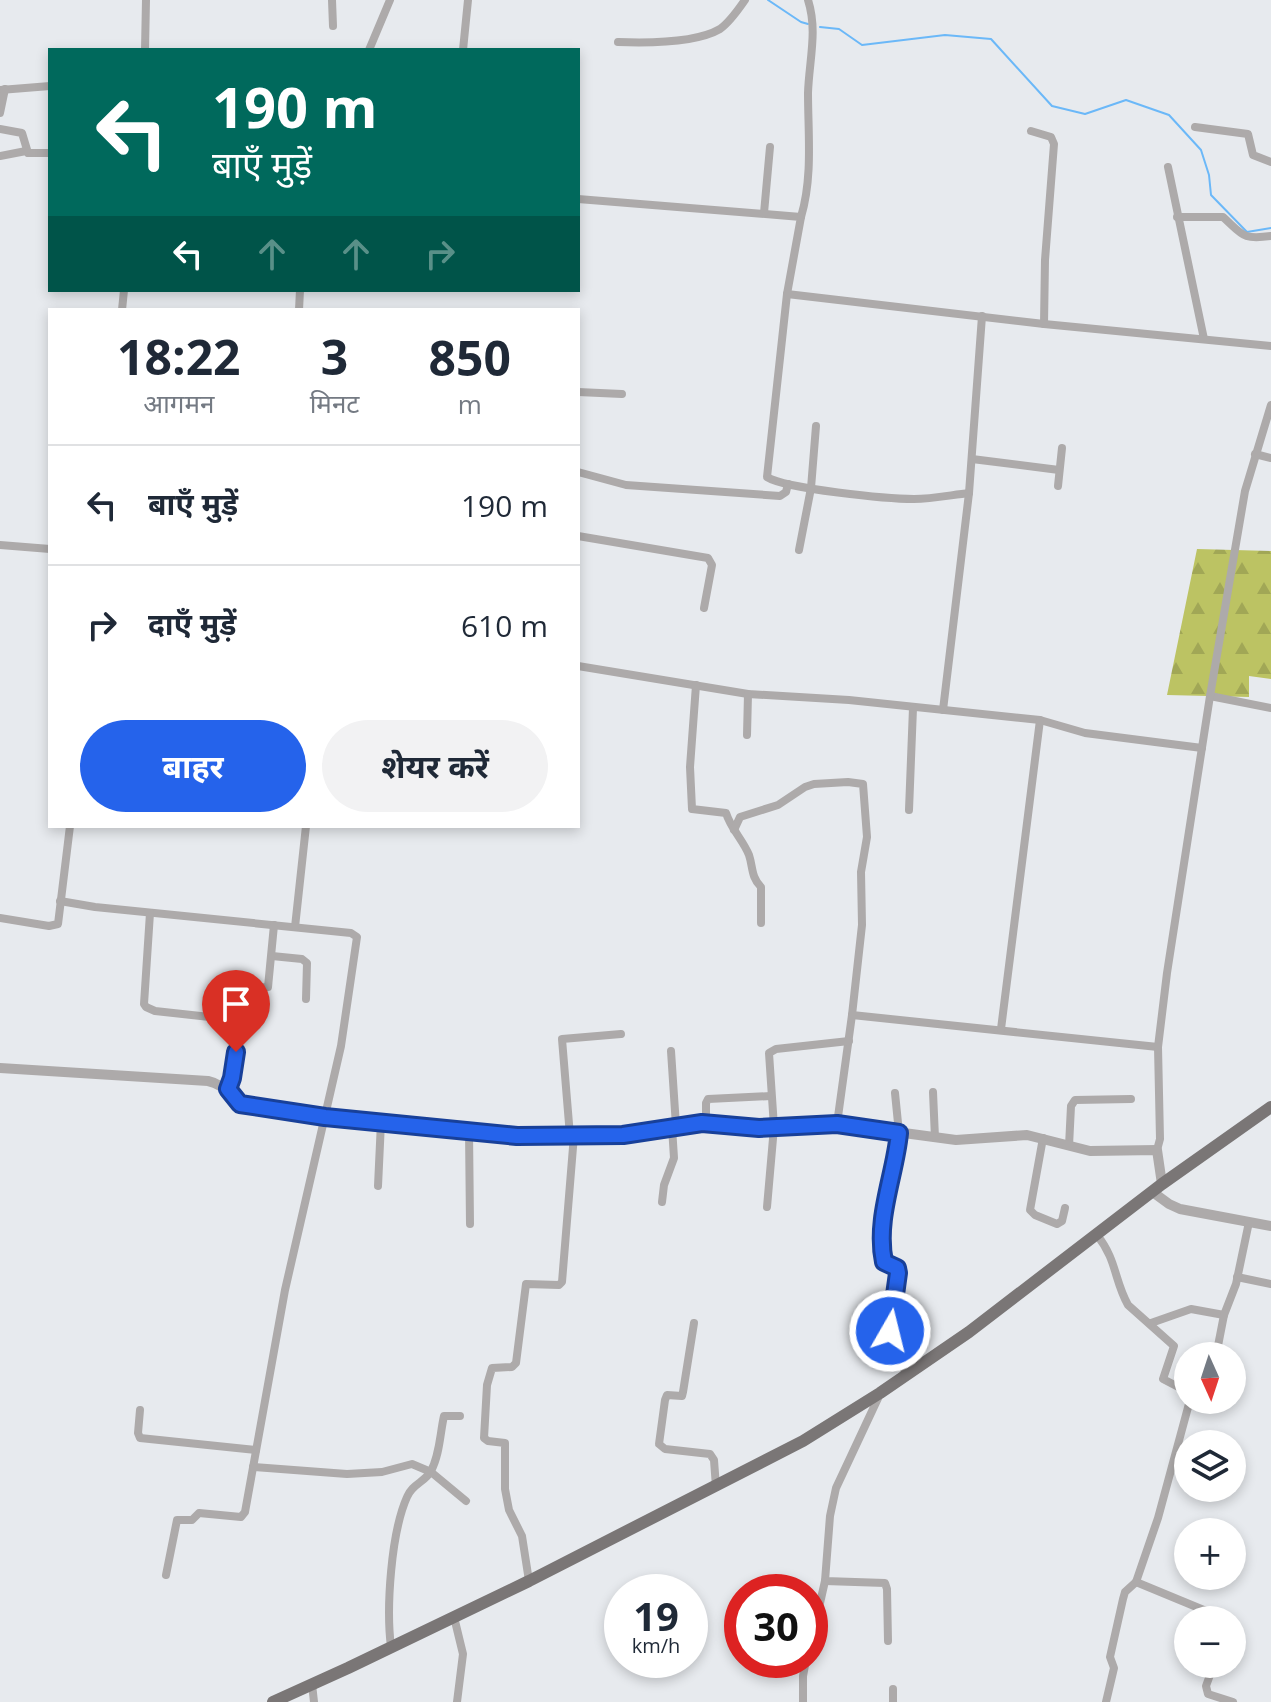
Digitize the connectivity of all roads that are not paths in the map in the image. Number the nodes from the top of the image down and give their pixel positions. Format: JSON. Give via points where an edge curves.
{"nodes":[{"id":1,"x":146,"y":0,"type":"edge"},
{"id":2,"x":332,"y":0,"type":"edge"},
{"id":3,"x":390,"y":0,"type":"edge"},
{"id":4,"x":468,"y":0,"type":"edge"},
{"id":5,"x":745,"y":0,"type":"edge"},
{"id":6,"x":808,"y":0,"type":"edge"},
{"id":7,"x":333,"y":26,"type":"dead end"},
{"id":8,"x":618,"y":42,"type":"dead end"},
{"id":9,"x":145,"y":48,"type":"edge"},
{"id":10,"x":370,"y":48,"type":"edge"},
{"id":11,"x":463,"y":48,"type":"edge"},
{"id":12,"x":48,"y":86,"type":"edge"},
{"id":13,"x":2,"y":90,"type":"edge"},
{"id":14,"x":0,"y":113,"type":"edge"},
{"id":15,"x":1195,"y":127,"type":"dead end"},
{"id":16,"x":0,"y":129,"type":"edge"},
{"id":17,"x":1031,"y":131,"type":"dead end"},
{"id":18,"x":770,"y":147,"type":"dead end"},
{"id":19,"x":26,"y":151,"type":"junction"},
{"id":20,"x":48,"y":153,"type":"edge"},
{"id":21,"x":0,"y":156,"type":"edge"},
{"id":22,"x":1271,"y":162,"type":"edge"},
{"id":23,"x":1168,"y":167,"type":"dead end"},
{"id":24,"x":580,"y":199,"type":"edge"},
{"id":25,"x":764,"y":213,"type":"junction"},
{"id":26,"x":801,"y":217,"type":"junction"},
{"id":27,"x":1177,"y":217,"type":"junction"},
{"id":28,"x":1271,"y":236,"type":"edge"},
{"id":29,"x":787,"y":294,"type":"junction"},
{"id":30,"x":982,"y":316,"type":"junction"},
{"id":31,"x":1044,"y":324,"type":"junction"},
{"id":32,"x":1204,"y":339,"type":"junction"},
{"id":33,"x":1271,"y":346,"type":"edge"},
{"id":34,"x":580,"y":392,"type":"edge"},
{"id":35,"x":622,"y":394,"type":"dead end"},
{"id":36,"x":1271,"y":405,"type":"edge"},
{"id":37,"x":816,"y":426,"type":"dead end"},
{"id":38,"x":1062,"y":448,"type":"dead end"},
{"id":39,"x":1255,"y":454,"type":"junction"},
{"id":40,"x":1271,"y":458,"type":"edge"},
{"id":41,"x":972,"y":459,"type":"junction"},
{"id":42,"x":1059,"y":470,"type":"junction"},
{"id":43,"x":580,"y":473,"type":"edge"},
{"id":44,"x":788,"y":484,"type":"junction"},
{"id":45,"x":1058,"y":486,"type":"dead end"},
{"id":46,"x":811,"y":488,"type":"junction"},
{"id":47,"x":969,"y":493,"type":"junction"},
{"id":48,"x":580,"y":536,"type":"edge"},
{"id":49,"x":0,"y":545,"type":"edge"},
{"id":50,"x":48,"y":549,"type":"edge"},
{"id":51,"x":799,"y":550,"type":"dead end"},
{"id":52,"x":704,"y":608,"type":"dead end"},
{"id":53,"x":580,"y":666,"type":"edge"},
{"id":54,"x":696,"y":685,"type":"junction"},
{"id":55,"x":748,"y":694,"type":"junction"},
{"id":56,"x":1210,"y":696,"type":"junction"},
{"id":57,"x":913,"y":708,"type":"junction"},
{"id":58,"x":1271,"y":708,"type":"edge"},
{"id":59,"x":943,"y":710,"type":"junction"},
{"id":60,"x":1040,"y":720,"type":"junction"},
{"id":61,"x":747,"y":735,"type":"dead end"},
{"id":62,"x":1202,"y":748,"type":"junction"},
{"id":63,"x":909,"y":810,"type":"dead end"},
{"id":64,"x":70,"y":828,"type":"edge"},
{"id":65,"x":306,"y":828,"type":"edge"},
{"id":66,"x":734,"y":830,"type":"junction"},
{"id":67,"x":60,"y":901,"type":"junction"},
{"id":68,"x":150,"y":913,"type":"junction"},
{"id":69,"x":0,"y":918,"type":"edge"},
{"id":70,"x":761,"y":923,"type":"dead end"},
{"id":71,"x":274,"y":925,"type":"junction"},
{"id":72,"x":295,"y":927,"type":"junction"},
{"id":73,"x":272,"y":956,"type":"junction"},
{"id":74,"x":306,"y":999,"type":"dead end"},
{"id":75,"x":852,"y":1015,"type":"junction"},
{"id":76,"x":237,"y":1020,"type":"junction"},
{"id":77,"x":1001,"y":1029,"type":"junction"},
{"id":78,"x":621,"y":1034,"type":"dead end"},
{"id":79,"x":849,"y":1041,"type":"junction"},
{"id":80,"x":1158,"y":1047,"type":"junction"},
{"id":81,"x":671,"y":1051,"type":"dead end"},
{"id":82,"x":0,"y":1068,"type":"edge"},
{"id":83,"x":228,"y":1089,"type":"junction"},
{"id":84,"x":933,"y":1092,"type":"dead end"},
{"id":85,"x":895,"y":1093,"type":"dead end"},
{"id":86,"x":771,"y":1096,"type":"junction"},
{"id":87,"x":1131,"y":1099,"type":"dead end"},
{"id":88,"x":1271,"y":1107,"type":"edge"},
{"id":89,"x":325,"y":1117,"type":"junction"},
{"id":90,"x":381,"y":1122,"type":"junction"},
{"id":91,"x":706,"y":1123,"type":"junction"},
{"id":92,"x":837,"y":1124,"type":"junction"},
{"id":93,"x":674,"y":1126,"type":"junction"},
{"id":94,"x":774,"y":1127,"type":"junction"},
{"id":95,"x":469,"y":1131,"type":"junction"},
{"id":96,"x":899,"y":1133,"type":"junction"},
{"id":97,"x":572,"y":1136,"type":"junction"},
{"id":98,"x":935,"y":1138,"type":"junction"},
{"id":99,"x":1043,"y":1138,"type":"junction"},
{"id":100,"x":1069,"y":1146,"type":"junction"},
{"id":101,"x":1157,"y":1150,"type":"junction"},
{"id":102,"x":378,"y":1186,"type":"dead end"},
{"id":103,"x":1158,"y":1188,"type":"junction"},
{"id":104,"x":662,"y":1202,"type":"dead end"},
{"id":105,"x":767,"y":1207,"type":"dead end"},
{"id":106,"x":1065,"y":1208,"type":"dead end"},
{"id":107,"x":1249,"y":1222,"type":"junction"},
{"id":108,"x":470,"y":1224,"type":"dead end"},
{"id":109,"x":1271,"y":1226,"type":"edge"},
{"id":110,"x":1097,"y":1235,"type":"junction"},
{"id":111,"x":1237,"y":1277,"type":"junction"},
{"id":112,"x":1271,"y":1284,"type":"edge"},
{"id":113,"x":1224,"y":1315,"type":"junction"},
{"id":114,"x":694,"y":1323,"type":"dead end"},
{"id":115,"x":1151,"y":1323,"type":"junction"},
{"id":116,"x":1219,"y":1342,"type":"edge"},
{"id":117,"x":1174,"y":1346,"type":"edge"},
{"id":118,"x":1174,"y":1346,"type":"edge"},
{"id":119,"x":907,"y":1375,"type":"junction"},
{"id":120,"x":1174,"y":1385,"type":"edge"},
{"id":121,"x":880,"y":1393,"type":"junction"},
{"id":122,"x":140,"y":1410,"type":"dead end"},
{"id":123,"x":1186,"y":1414,"type":"edge"},
{"id":124,"x":460,"y":1416,"type":"dead end"},
{"id":125,"x":256,"y":1450,"type":"junction"},
{"id":126,"x":253,"y":1467,"type":"junction"},
{"id":127,"x":431,"y":1472,"type":"junction"},
{"id":128,"x":716,"y":1487,"type":"junction"},
{"id":129,"x":466,"y":1501,"type":"dead end"},
{"id":130,"x":826,"y":1574,"type":"edge"},
{"id":131,"x":166,"y":1575,"type":"dead end"},
{"id":132,"x":529,"y":1581,"type":"junction"},
{"id":133,"x":828,"y":1581,"type":"edge"},
{"id":134,"x":1136,"y":1582,"type":"junction"},
{"id":135,"x":1194,"y":1606,"type":"edge"},
{"id":136,"x":454,"y":1617,"type":"junction"},
{"id":137,"x":888,"y":1641,"type":"dead end"},
{"id":138,"x":391,"y":1647,"type":"junction"},
{"id":139,"x":803,"y":1678,"type":"edge"},
{"id":140,"x":1210,"y":1678,"type":"edge"},
{"id":141,"x":312,"y":1684,"type":"junction"},
{"id":142,"x":893,"y":1689,"type":"dead end"},
{"id":143,"x":273,"y":1702,"type":"edge"},
{"id":144,"x":314,"y":1702,"type":"edge"},
{"id":145,"x":457,"y":1702,"type":"edge"},
{"id":146,"x":803,"y":1702,"type":"edge"},
{"id":147,"x":893,"y":1702,"type":"edge"},
{"id":148,"x":1106,"y":1702,"type":"edge"},
{"id":149,"x":1233,"y":1702,"type":"edge"}],
"edges":[{"from":1,"to":9,"type":"street"},
{"from":2,"to":7,"type":"street"},
{"from":3,"to":10,"type":"street"},
{"from":4,"to":11,"type":"street"},
{"from":5,"to":8,"type":"street","via":[[728,23],[712,33],[650,43]]},
{"from":6,"to":26,"type":"street","via":[[814,28]]},
{"from":12,"to":13,"type":"street"},
{"from":13,"to":14,"type":"street"},
{"from":15,"to":22,"type":"street","via":[[1248,134],[1253,155]]},
{"from":16,"to":19,"type":"street","via":[[22,133]]},
{"from":17,"to":31,"type":"street","via":[[1051,137],[1054,144]]},
{"from":18,"to":25,"type":"street"},
{"from":19,"to":20,"type":"street"},
{"from":19,"to":21,"type":"street"},
{"from":23,"to":27,"type":"street"},
{"from":24,"to":25,"type":"street"},
{"from":25,"to":26,"type":"street"},
{"from":26,"to":29,"type":"street"},
{"from":27,"to":28,"type":"street","via":[[1219,216],[1246,238]]},
{"from":27,"to":32,"type":"street"},
{"from":29,"to":30,"type":"street"},
{"from":29,"to":44,"type":"street","via":[[766,474]]},
{"from":30,"to":31,"type":"street"},
{"from":30,"to":41,"type":"street"},
{"from":31,"to":32,"type":"street"},
{"from":32,"to":33,"type":"street"},
{"from":34,"to":35,"type":"street"},
{"from":36,"to":39,"type":"street"},
{"from":37,"to":46,"type":"street"},
{"from":38,"to":42,"type":"street"},
{"from":39,"to":40,"type":"street"},
{"from":39,"to":56,"type":"street"},
{"from":41,"to":42,"type":"street"},
{"from":41,"to":47,"type":"street"},
{"from":42,"to":45,"type":"street"},
{"from":43,"to":44,"type":"street","via":[[626,485],[780,496]]},
{"from":44,"to":46,"type":"street"},
{"from":46,"to":47,"type":"street","via":[[915,499]]},
{"from":46,"to":51,"type":"street"},
{"from":47,"to":59,"type":"street"},
{"from":48,"to":52,"type":"street","via":[[708,558],[712,565]]},
{"from":49,"to":50,"type":"street"},
{"from":53,"to":54,"type":"street"},
{"from":54,"to":55,"type":"street"},
{"from":54,"to":66,"type":"street","via":[[692,809],[724,811]]},
{"from":55,"to":57,"type":"street"},
{"from":55,"to":61,"type":"street"},
{"from":56,"to":58,"type":"street"},
{"from":56,"to":62,"type":"street"},
{"from":57,"to":59,"type":"street"},
{"from":57,"to":63,"type":"street"},
{"from":59,"to":60,"type":"street"},
{"from":60,"to":62,"type":"street","via":[[1085,733]]},
{"from":60,"to":77,"type":"street"},
{"from":62,"to":80,"type":"street"},
{"from":64,"to":67,"type":"street"},
{"from":65,"to":72,"type":"street"},
{"from":66,"to":70,"type":"street","via":[[761,887]]},
{"from":66,"to":75,"type":"street","via":[[743,815],[778,805],[805,787],[863,784],[867,837]]},
{"from":67,"to":68,"type":"street"},
{"from":67,"to":69,"type":"street","via":[[55,926]]},
{"from":68,"to":71,"type":"street"},
{"from":68,"to":76,"type":"street","via":[[146,1007]]},
{"from":71,"to":72,"type":"street"},
{"from":71,"to":73,"type":"street"},
{"from":72,"to":89,"type":"street","via":[[357,937]]},
{"from":73,"to":74,"type":"street","via":[[307,963]]},
{"from":73,"to":76,"type":"street","via":[[268,987],[243,988]]},
{"from":75,"to":77,"type":"street"},
{"from":75,"to":79,"type":"street"},
{"from":76,"to":83,"type":"street","via":[[240,1029]]},
{"from":77,"to":80,"type":"street"},
{"from":78,"to":97,"type":"street","via":[[562,1039]]},
{"from":79,"to":86,"type":"street","via":[[771,1051]]},
{"from":79,"to":92,"type":"street"},
{"from":80,"to":101,"type":"street"},
{"from":81,"to":93,"type":"street"},
{"from":82,"to":83,"type":"street","via":[[208,1081]]},
{"from":83,"to":89,"type":"street","via":[[247,1106]]},
{"from":84,"to":98,"type":"street"},
{"from":85,"to":96,"type":"street"},
{"from":86,"to":91,"type":"street","via":[[708,1099]]},
{"from":86,"to":94,"type":"street"},
{"from":87,"to":100,"type":"street","via":[[1075,1100]]},
{"from":88,"to":103,"type":"main road"},
{"from":89,"to":90,"type":"street"},
{"from":89,"to":125,"type":"street","via":[[285,1290]]},
{"from":90,"to":95,"type":"street"},
{"from":90,"to":102,"type":"street"},
{"from":91,"to":93,"type":"street"},
{"from":91,"to":94,"type":"street"},
{"from":92,"to":94,"type":"street"},
{"from":92,"to":96,"type":"street"},
{"from":93,"to":97,"type":"street"},
{"from":93,"to":104,"type":"street","via":[[674,1158]]},
{"from":94,"to":105,"type":"street"},
{"from":95,"to":97,"type":"street"},
{"from":95,"to":108,"type":"street"},
{"from":96,"to":98,"type":"street"},
{"from":96,"to":119,"type":"street","via":[[886,1195],[883,1258],[897,1268],[890,1331]]},
{"from":97,"to":132,"type":"street","via":[[562,1282],[526,1284],[516,1363],[492,1368],[487,1385],[484,1438],[505,1443],[505,1489],[522,1536]]},
{"from":98,"to":99,"type":"street"},
{"from":99,"to":100,"type":"street"},
{"from":99,"to":106,"type":"street","via":[[1030,1210],[1057,1224]]},
{"from":100,"to":101,"type":"street","via":[[1090,1151]]},
{"from":101,"to":103,"type":"street"},
{"from":103,"to":107,"type":"street","via":[[1174,1207]]},
{"from":103,"to":110,"type":"main road"},
{"from":107,"to":109,"type":"street"},
{"from":107,"to":111,"type":"street"},
{"from":110,"to":115,"type":"street","via":[[1112,1255],[1123,1297]]},
{"from":110,"to":119,"type":"main road"},
{"from":111,"to":112,"type":"street"},
{"from":111,"to":113,"type":"street"},
{"from":113,"to":115,"type":"street","via":[[1191,1309]]},
{"from":113,"to":116,"type":"street"},
{"from":114,"to":128,"type":"street","via":[[682,1396],[667,1395],[659,1444],[710,1454]]},
{"from":115,"to":118,"type":"street"},
{"from":117,"to":120,"type":"street","via":[[1163,1379]]},
{"from":119,"to":121,"type":"main road"},
{"from":121,"to":128,"type":"main road"},
{"from":121,"to":130,"type":"street","via":[[836,1488]]},
{"from":122,"to":125,"type":"street","via":[[140,1438]]},
{"from":123,"to":134,"type":"street"},
{"from":124,"to":127,"type":"street","via":[[444,1416]]},
{"from":125,"to":126,"type":"street"},
{"from":126,"to":127,"type":"street","via":[[347,1474],[407,1464]]},
{"from":126,"to":131,"type":"street","via":[[243,1516],[199,1513],[192,1520],[175,1521]]},
{"from":127,"to":129,"type":"street"},
{"from":127,"to":138,"type":"street","via":[[414,1485],[398,1523]]},
{"from":128,"to":132,"type":"main road"},
{"from":132,"to":136,"type":"main road"},
{"from":133,"to":137,"type":"street","via":[[885,1583]]},
{"from":134,"to":135,"type":"street"},
{"from":134,"to":148,"type":"street","via":[[1123,1599]]},
{"from":136,"to":138,"type":"main road"},
{"from":136,"to":145,"type":"street","via":[[463,1654]]},
{"from":138,"to":141,"type":"main road"},
{"from":139,"to":146,"type":"street"},
{"from":140,"to":149,"type":"street","via":[[1206,1690],[1211,1696]]},
{"from":141,"to":143,"type":"main road"},
{"from":141,"to":144,"type":"street"},
{"from":142,"to":147,"type":"street"}]}
